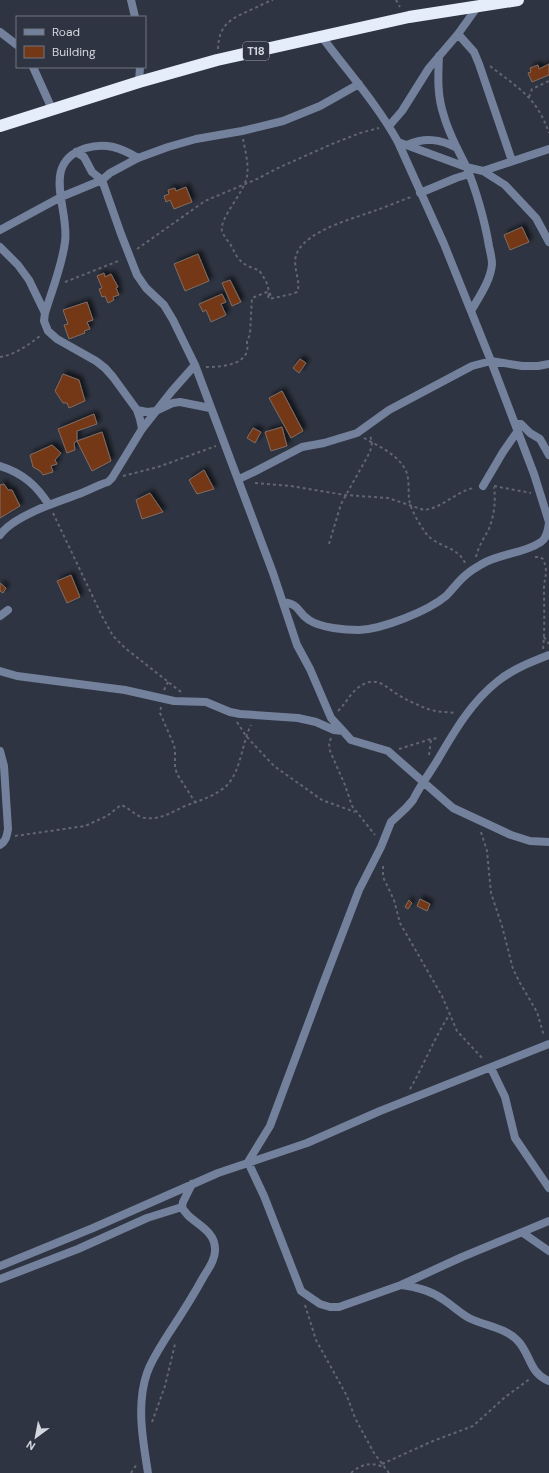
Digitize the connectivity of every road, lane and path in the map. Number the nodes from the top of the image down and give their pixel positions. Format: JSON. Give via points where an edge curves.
{"nodes":[{"id":1,"x":131,"y":0,"type":"edge"},
{"id":2,"x":273,"y":0,"type":"edge"},
{"id":3,"x":518,"y":0,"type":"edge"},
{"id":4,"x":478,"y":6,"type":"junction"},
{"id":5,"x":135,"y":16,"type":"edge"},
{"id":6,"x":0,"y":32,"type":"edge"},
{"id":7,"x":458,"y":34,"type":"junction"},
{"id":8,"x":322,"y":37,"type":"junction"},
{"id":9,"x":16,"y":44,"type":"edge"},
{"id":10,"x":474,"y":52,"type":"junction"},
{"id":11,"x":439,"y":56,"type":"junction"},
{"id":12,"x":217,"y":60,"type":"junction"},
{"id":13,"x":33,"y":68,"type":"edge"},
{"id":14,"x":140,"y":68,"type":"edge"},
{"id":15,"x":549,"y":81,"type":"edge"},
{"id":16,"x":139,"y":82,"type":"junction"},
{"id":17,"x":359,"y":84,"type":"junction"},
{"id":18,"x":529,"y":97,"type":"junction"},
{"id":19,"x":52,"y":109,"type":"junction"},
{"id":20,"x":0,"y":126,"type":"edge"},
{"id":21,"x":389,"y":126,"type":"junction"},
{"id":22,"x":242,"y":131,"type":"junction"},
{"id":23,"x":549,"y":134,"type":"edge"},
{"id":24,"x":398,"y":142,"type":"junction"},
{"id":25,"x":407,"y":145,"type":"junction"},
{"id":26,"x":457,"y":148,"type":"junction"},
{"id":27,"x":549,"y":149,"type":"edge"},
{"id":28,"x":76,"y":152,"type":"junction"},
{"id":29,"x":138,"y":158,"type":"junction"},
{"id":30,"x":512,"y":161,"type":"junction"},
{"id":31,"x":468,"y":171,"type":"junction"},
{"id":32,"x":483,"y":171,"type":"junction"},
{"id":33,"x":102,"y":180,"type":"junction"},
{"id":34,"x":245,"y":184,"type":"junction"},
{"id":35,"x":420,"y":193,"type":"junction"},
{"id":36,"x":61,"y":197,"type":"junction"},
{"id":37,"x":0,"y":230,"type":"edge"},
{"id":38,"x":549,"y":242,"type":"edge"},
{"id":39,"x":0,"y":246,"type":"edge"},
{"id":40,"x":129,"y":257,"type":"junction"},
{"id":41,"x":53,"y":286,"type":"junction"},
{"id":42,"x":267,"y":292,"type":"junction"},
{"id":43,"x":471,"y":311,"type":"junction"},
{"id":44,"x":45,"y":313,"type":"junction"},
{"id":45,"x":48,"y":331,"type":"junction"},
{"id":46,"x":0,"y":357,"type":"edge"},
{"id":47,"x":492,"y":361,"type":"junction"},
{"id":48,"x":549,"y":364,"type":"edge"},
{"id":49,"x":195,"y":365,"type":"junction"},
{"id":50,"x":210,"y":408,"type":"junction"},
{"id":51,"x":137,"y":410,"type":"junction"},
{"id":52,"x":156,"y":411,"type":"junction"},
{"id":53,"x":516,"y":428,"type":"junction"},
{"id":54,"x":142,"y":429,"type":"junction"},
{"id":55,"x":356,"y":433,"type":"junction"},
{"id":56,"x":225,"y":443,"type":"junction"},
{"id":57,"x":372,"y":443,"type":"junction"},
{"id":58,"x":549,"y":455,"type":"edge"},
{"id":59,"x":0,"y":466,"type":"edge"},
{"id":60,"x":112,"y":478,"type":"junction"},
{"id":61,"x":239,"y":480,"type":"junction"},
{"id":62,"x":483,"y":486,"type":"junction"},
{"id":63,"x":494,"y":486,"type":"junction"},
{"id":64,"x":540,"y":494,"type":"junction"},
{"id":65,"x":345,"y":495,"type":"junction"},
{"id":66,"x":49,"y":505,"type":"junction"},
{"id":67,"x":410,"y":506,"type":"junction"},
{"id":68,"x":549,"y":522,"type":"edge"},
{"id":69,"x":0,"y":535,"type":"edge"},
{"id":70,"x":329,"y":544,"type":"dead end"},
{"id":71,"x":527,"y":549,"type":"junction"},
{"id":72,"x":476,"y":568,"type":"junction"},
{"id":73,"x":467,"y":573,"type":"junction"},
{"id":74,"x":283,"y":602,"type":"junction"},
{"id":75,"x":8,"y":610,"type":"dead end"},
{"id":76,"x":0,"y":616,"type":"edge"},
{"id":77,"x":544,"y":637,"type":"junction"},
{"id":78,"x":549,"y":644,"type":"edge"},
{"id":79,"x":545,"y":656,"type":"edge"},
{"id":80,"x":0,"y":671,"type":"edge"},
{"id":81,"x":168,"y":682,"type":"junction"},
{"id":82,"x":184,"y":694,"type":"dead end"},
{"id":83,"x":162,"y":699,"type":"junction"},
{"id":84,"x":230,"y":712,"type":"junction"},
{"id":85,"x":469,"y":712,"type":"junction"},
{"id":86,"x":256,"y":715,"type":"junction"},
{"id":87,"x":331,"y":718,"type":"junction"},
{"id":88,"x":334,"y":730,"type":"junction"},
{"id":89,"x":343,"y":731,"type":"junction"},
{"id":90,"x":246,"y":736,"type":"junction"},
{"id":91,"x":450,"y":738,"type":"junction"},
{"id":92,"x":382,"y":748,"type":"junction"},
{"id":93,"x":0,"y":750,"type":"edge"},
{"id":94,"x":423,"y":782,"type":"junction"},
{"id":95,"x":196,"y":803,"type":"junction"},
{"id":96,"x":356,"y":812,"type":"junction"},
{"id":97,"x":476,"y":820,"type":"junction"},
{"id":98,"x":7,"y":838,"type":"junction"},
{"id":99,"x":548,"y":843,"type":"edge"},
{"id":100,"x":0,"y":845,"type":"edge"},
{"id":101,"x":381,"y":847,"type":"junction"},
{"id":102,"x":450,"y":1013,"type":"junction"},
{"id":103,"x":547,"y":1044,"type":"edge"},
{"id":104,"x":490,"y":1068,"type":"junction"},
{"id":105,"x":402,"y":1102,"type":"junction"},
{"id":106,"x":248,"y":1162,"type":"junction"},
{"id":107,"x":192,"y":1184,"type":"junction"},
{"id":108,"x":549,"y":1188,"type":"edge"},
{"id":109,"x":182,"y":1207,"type":"junction"},
{"id":110,"x":549,"y":1221,"type":"edge"},
{"id":111,"x":523,"y":1233,"type":"junction"},
{"id":112,"x":549,"y":1251,"type":"edge"},
{"id":113,"x":0,"y":1266,"type":"edge"},
{"id":114,"x":0,"y":1279,"type":"edge"},
{"id":115,"x":401,"y":1284,"type":"junction"},
{"id":116,"x":301,"y":1291,"type":"junction"},
{"id":117,"x":175,"y":1342,"type":"dead end"},
{"id":118,"x":537,"y":1374,"type":"junction"},
{"id":119,"x":549,"y":1381,"type":"edge"},
{"id":120,"x":151,"y":1424,"type":"dead end"},
{"id":121,"x":382,"y":1464,"type":"junction"},
{"id":122,"x":386,"y":1468,"type":"junction"},
{"id":123,"x":148,"y":1473,"type":"edge"},
{"id":124,"x":351,"y":1473,"type":"edge"},
{"id":125,"x":389,"y":1473,"type":"edge"}],
"edges":[{"from":1,"to":5,"type":"street"},
{"from":2,"to":12,"type":"path","via":[[231,19],[226,24],[219,37]]},
{"from":3,"to":4,"type":"highway","number":"T18"},
{"from":4,"to":7,"type":"street"},
{"from":4,"to":8,"type":"highway","number":"T18","via":[[409,17]]},
{"from":6,"to":9,"type":"street"},
{"from":7,"to":10,"type":"street"},
{"from":7,"to":11,"type":"street"},
{"from":8,"to":12,"type":"highway","number":"T18"},
{"from":8,"to":17,"type":"street"},
{"from":10,"to":18,"type":"path"},
{"from":10,"to":30,"type":"street"},
{"from":11,"to":21,"type":"street"},
{"from":11,"to":26,"type":"street","via":[[439,98],[448,130]]},
{"from":12,"to":16,"type":"highway","number":"T18"},
{"from":13,"to":19,"type":"street"},
{"from":14,"to":16,"type":"street"},
{"from":15,"to":18,"type":"path","via":[[532,89]]},
{"from":16,"to":19,"type":"highway","number":"T18"},
{"from":17,"to":21,"type":"street"},
{"from":17,"to":22,"type":"street","via":[[339,97],[303,114]]},
{"from":18,"to":23,"type":"path","via":[[537,106]]},
{"from":19,"to":20,"type":"highway","number":"T18"},
{"from":21,"to":24,"type":"street"},
{"from":21,"to":34,"type":"path","via":[[360,133],[332,144]]},
{"from":22,"to":29,"type":"street","via":[[196,139]]},
{"from":22,"to":34,"type":"path","via":[[247,175]]},
{"from":24,"to":25,"type":"street"},
{"from":24,"to":35,"type":"street"},
{"from":25,"to":26,"type":"street","via":[[425,139],[444,142]]},
{"from":25,"to":31,"type":"street"},
{"from":26,"to":31,"type":"street"},
{"from":27,"to":30,"type":"street"},
{"from":28,"to":29,"type":"street","via":[[112,146]]},
{"from":28,"to":33,"type":"street","via":[[84,157],[92,172]]},
{"from":28,"to":36,"type":"street","via":[[69,157],[60,174],[58,184]]},
{"from":29,"to":33,"type":"street"},
{"from":30,"to":32,"type":"street"},
{"from":31,"to":32,"type":"street"},
{"from":31,"to":35,"type":"street"},
{"from":31,"to":43,"type":"street","via":[[492,263],[488,279]]},
{"from":32,"to":38,"type":"street","via":[[505,186],[536,218]]},
{"from":33,"to":36,"type":"street"},
{"from":33,"to":40,"type":"street"},
{"from":34,"to":40,"type":"path","via":[[205,201]]},
{"from":34,"to":42,"type":"path","via":[[223,220],[222,230],[234,253],[246,266],[258,270],[266,281],[271,297]]},
{"from":35,"to":42,"type":"path","via":[[321,231],[297,252],[297,292],[269,299]]},
{"from":35,"to":43,"type":"street"},
{"from":36,"to":37,"type":"street"},
{"from":36,"to":41,"type":"street","via":[[66,241]]},
{"from":39,"to":44,"type":"street","via":[[29,280]]},
{"from":40,"to":41,"type":"path"},
{"from":40,"to":49,"type":"street","via":[[146,288],[164,305]]},
{"from":41,"to":44,"type":"street"},
{"from":42,"to":49,"type":"path","via":[[252,298],[250,334],[245,356],[240,361],[217,367]]},
{"from":43,"to":47,"type":"street"},
{"from":44,"to":45,"type":"street","via":[[44,321]]},
{"from":45,"to":46,"type":"path","via":[[29,345]]},
{"from":45,"to":51,"type":"street","via":[[56,339],[105,368]]},
{"from":47,"to":48,"type":"street","via":[[522,366]]},
{"from":47,"to":53,"type":"street"},
{"from":47,"to":55,"type":"street","via":[[460,372],[389,410]]},
{"from":49,"to":50,"type":"street"},
{"from":49,"to":52,"type":"street"},
{"from":50,"to":52,"type":"street","via":[[180,402]]},
{"from":50,"to":56,"type":"street"},
{"from":51,"to":52,"type":"street"},
{"from":51,"to":54,"type":"street"},
{"from":52,"to":54,"type":"street"},
{"from":53,"to":58,"type":"street","via":[[522,424],[538,437]]},
{"from":53,"to":62,"type":"street"},
{"from":53,"to":64,"type":"street"},
{"from":54,"to":60,"type":"street"},
{"from":55,"to":57,"type":"path"},
{"from":55,"to":61,"type":"street","via":[[302,447]]},
{"from":56,"to":60,"type":"path","via":[[147,470]]},
{"from":56,"to":61,"type":"street"},
{"from":57,"to":65,"type":"path","via":[[367,459]]},
{"from":57,"to":67,"type":"path","via":[[397,459],[406,470]]},
{"from":59,"to":66,"type":"street","via":[[31,482]]},
{"from":60,"to":66,"type":"street","via":[[108,482]]},
{"from":61,"to":65,"type":"path"},
{"from":61,"to":74,"type":"street"},
{"from":62,"to":63,"type":"path"},
{"from":62,"to":67,"type":"path","via":[[470,488],[430,510]]},
{"from":63,"to":64,"type":"path"},
{"from":63,"to":72,"type":"path","via":[[492,516],[476,555]]},
{"from":64,"to":68,"type":"street"},
{"from":65,"to":67,"type":"path","via":[[388,498]]},
{"from":65,"to":70,"type":"path","via":[[337,513]]},
{"from":66,"to":69,"type":"street","via":[[8,526]]},
{"from":66,"to":81,"type":"path","via":[[113,636]]},
{"from":67,"to":73,"type":"path","via":[[431,539],[462,557]]},
{"from":68,"to":71,"type":"street","via":[[548,532],[543,541]]},
{"from":71,"to":72,"type":"street","via":[[496,557]]},
{"from":71,"to":77,"type":"path","via":[[530,556],[542,558],[546,569]]},
{"from":72,"to":73,"type":"street"},
{"from":73,"to":74,"type":"street","via":[[447,594],[422,611],[360,630],[310,622],[295,605]]},
{"from":74,"to":87,"type":"street","via":[[297,645]]},
{"from":75,"to":76,"type":"street"},
{"from":77,"to":78,"type":"path"},
{"from":77,"to":79,"type":"path"},
{"from":79,"to":85,"type":"street","via":[[499,680]]},
{"from":80,"to":83,"type":"street","via":[[17,676],[125,690]]},
{"from":81,"to":82,"type":"path"},
{"from":81,"to":83,"type":"path"},
{"from":83,"to":84,"type":"street","via":[[206,702]]},
{"from":83,"to":95,"type":"path","via":[[160,713],[174,745],[177,774]]},
{"from":84,"to":86,"type":"street"},
{"from":84,"to":90,"type":"path"},
{"from":85,"to":87,"type":"path","via":[[427,709],[380,682],[373,682],[366,683],[351,694]]},
{"from":85,"to":91,"type":"street"},
{"from":86,"to":88,"type":"street","via":[[298,718]]},
{"from":86,"to":90,"type":"path"},
{"from":87,"to":89,"type":"street"},
{"from":88,"to":89,"type":"street"},
{"from":88,"to":96,"type":"path","via":[[329,747]]},
{"from":89,"to":92,"type":"street","via":[[351,740]]},
{"from":90,"to":95,"type":"path","via":[[237,768],[228,784],[223,790]]},
{"from":90,"to":96,"type":"path","via":[[274,766],[315,796]]},
{"from":91,"to":92,"type":"path","via":[[431,739],[395,750]]},
{"from":91,"to":94,"type":"street"},
{"from":92,"to":94,"type":"street"},
{"from":93,"to":98,"type":"street","via":[[4,766]]},
{"from":94,"to":97,"type":"street","via":[[453,808]]},
{"from":94,"to":101,"type":"street","via":[[409,804],[391,822]]},
{"from":95,"to":98,"type":"path","via":[[166,816],[151,818],[144,818],[121,805],[85,826]]},
{"from":96,"to":101,"type":"path","via":[[373,832]]},
{"from":97,"to":99,"type":"street","via":[[511,835]]},
{"from":97,"to":103,"type":"path","via":[[486,844],[491,893],[513,969],[537,1012]]},
{"from":98,"to":100,"type":"street"},
{"from":101,"to":102,"type":"path","via":[[383,877],[394,900],[400,923]]},
{"from":101,"to":106,"type":"street","via":[[350,912],[270,1126]]},
{"from":102,"to":104,"type":"path","via":[[457,1031]]},
{"from":102,"to":105,"type":"path"},
{"from":103,"to":104,"type":"street"},
{"from":104,"to":105,"type":"street"},
{"from":104,"to":108,"type":"street","via":[[504,1097],[515,1138]]},
{"from":105,"to":106,"type":"street","via":[[307,1143]]},
{"from":106,"to":107,"type":"street"},
{"from":106,"to":116,"type":"street"},
{"from":107,"to":109,"type":"street"},
{"from":107,"to":113,"type":"street"},
{"from":109,"to":114,"type":"street","via":[[147,1218]]},
{"from":109,"to":123,"type":"street","via":[[209,1233],[216,1247],[215,1255],[147,1372],[141,1398]]},
{"from":110,"to":111,"type":"street"},
{"from":111,"to":112,"type":"street"},
{"from":111,"to":115,"type":"street"},
{"from":115,"to":116,"type":"street","via":[[339,1307],[320,1304]]},
{"from":115,"to":118,"type":"street","via":[[434,1294],[467,1317],[511,1335],[524,1349]]},
{"from":116,"to":121,"type":"path","via":[[316,1340],[355,1418]]},
{"from":117,"to":120,"type":"path","via":[[165,1386]]},
{"from":118,"to":119,"type":"street"},
{"from":118,"to":121,"type":"path","via":[[504,1398],[473,1426]]},
{"from":121,"to":122,"type":"path"},
{"from":122,"to":124,"type":"path","via":[[371,1463]]},
{"from":122,"to":125,"type":"path"}]}
